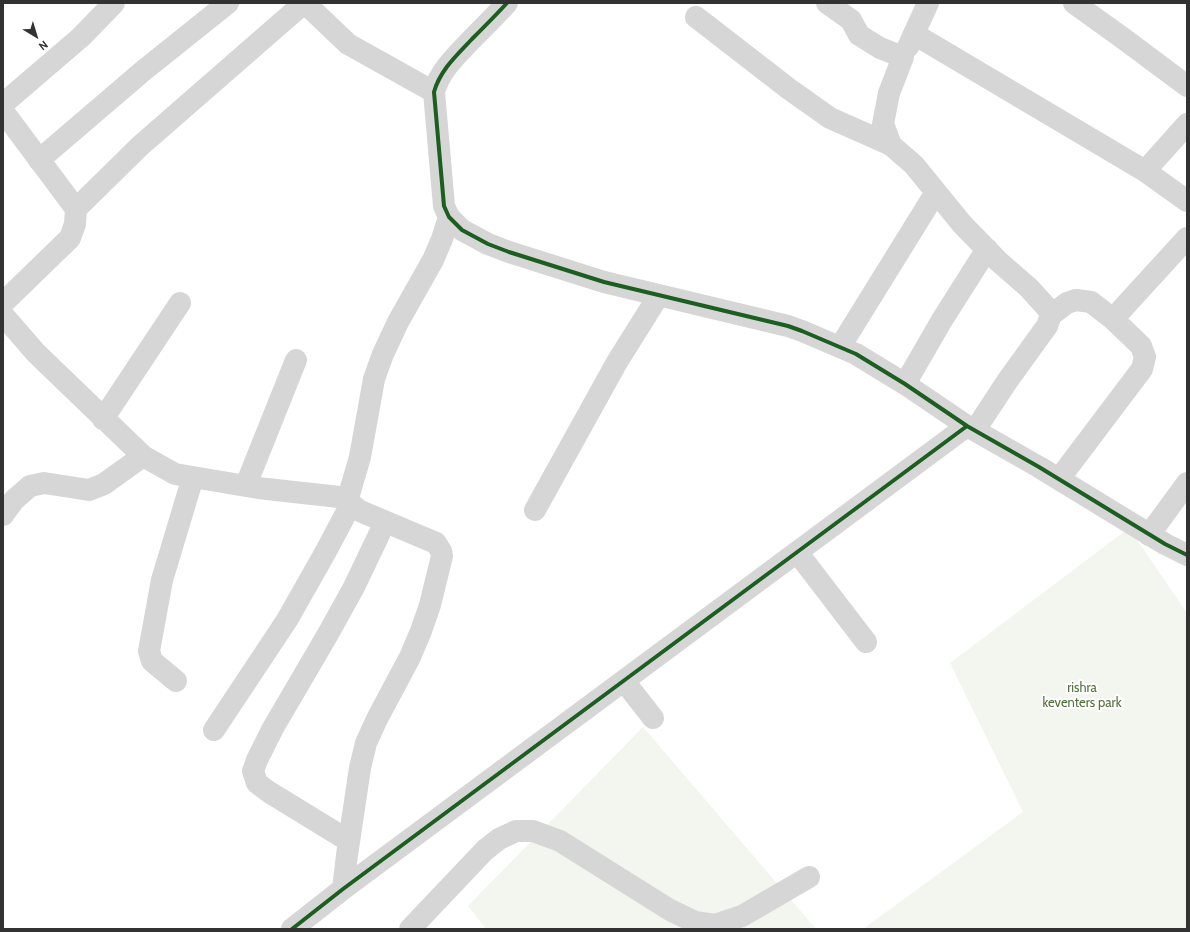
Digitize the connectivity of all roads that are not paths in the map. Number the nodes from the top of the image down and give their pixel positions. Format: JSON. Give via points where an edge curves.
{"nodes":[{"id":1,"x":114,"y":3,"type":"edge"},
{"id":2,"x":228,"y":3,"type":"edge"},
{"id":3,"x":304,"y":3,"type":"edge"},
{"id":4,"x":507,"y":3,"type":"edge"},
{"id":5,"x":827,"y":3,"type":"edge"},
{"id":6,"x":928,"y":3,"type":"edge"},
{"id":7,"x":1086,"y":6,"type":"edge"},
{"id":8,"x":696,"y":16,"type":"dead end"},
{"id":9,"x":914,"y":34,"type":"junction"},
{"id":10,"x":903,"y":57,"type":"junction"},
{"id":11,"x":1187,"y":86,"type":"edge"},
{"id":12,"x":434,"y":92,"type":"junction"},
{"id":13,"x":3,"y":104,"type":"edge"},
{"id":14,"x":3,"y":111,"type":"edge"},
{"id":15,"x":1187,"y":124,"type":"edge"},
{"id":16,"x":891,"y":145,"type":"junction"},
{"id":17,"x":39,"y":160,"type":"junction"},
{"id":18,"x":1145,"y":171,"type":"junction"},
{"id":19,"x":936,"y":192,"type":"junction"},
{"id":20,"x":1187,"y":200,"type":"edge"},
{"id":21,"x":76,"y":209,"type":"junction"},
{"id":22,"x":449,"y":217,"type":"junction"},
{"id":23,"x":1187,"y":238,"type":"edge"},
{"id":24,"x":987,"y":249,"type":"junction"},
{"id":25,"x":659,"y":295,"type":"junction"},
{"id":26,"x":3,"y":303,"type":"edge"},
{"id":27,"x":180,"y":303,"type":"dead end"},
{"id":28,"x":1051,"y":315,"type":"junction"},
{"id":29,"x":1113,"y":319,"type":"junction"},
{"id":30,"x":7,"y":327,"type":"edge"},
{"id":31,"x":840,"y":347,"type":"junction"},
{"id":32,"x":296,"y":360,"type":"dead end"},
{"id":33,"x":905,"y":384,"type":"junction"},
{"id":34,"x":103,"y":419,"type":"junction"},
{"id":35,"x":971,"y":428,"type":"junction"},
{"id":36,"x":143,"y":456,"type":"junction"},
{"id":37,"x":193,"y":477,"type":"junction"},
{"id":38,"x":1059,"y":479,"type":"junction"},
{"id":39,"x":1187,"y":484,"type":"edge"},
{"id":40,"x":246,"y":485,"type":"junction"},
{"id":41,"x":349,"y":501,"type":"junction"},
{"id":42,"x":534,"y":510,"type":"dead end"},
{"id":43,"x":3,"y":515,"type":"edge"},
{"id":44,"x":385,"y":522,"type":"junction"},
{"id":45,"x":1149,"y":534,"type":"junction"},
{"id":46,"x":797,"y":552,"type":"junction"},
{"id":47,"x":1187,"y":555,"type":"edge"},
{"id":48,"x":866,"y":642,"type":"dead end"},
{"id":49,"x":624,"y":681,"type":"junction"},
{"id":50,"x":176,"y":682,"type":"dead end"},
{"id":51,"x":653,"y":718,"type":"dead end"},
{"id":52,"x":214,"y":730,"type":"dead end"},
{"id":53,"x":349,"y":841,"type":"junction"},
{"id":54,"x":809,"y":877,"type":"dead end"},
{"id":55,"x":343,"y":890,"type":"junction"},
{"id":56,"x":292,"y":929,"type":"edge"},
{"id":57,"x":410,"y":929,"type":"edge"}],
"edges":[{"from":1,"to":13,"type":"street","via":[[81,37]]},
{"from":2,"to":17,"type":"street","via":[[143,71]]},
{"from":3,"to":12,"type":"street","via":[[348,44]]},
{"from":3,"to":21,"type":"street","via":[[140,146]]},
{"from":4,"to":12,"type":"street","via":[[442,72]]},
{"from":5,"to":10,"type":"street","via":[[851,20],[858,36]]},
{"from":6,"to":9,"type":"street"},
{"from":7,"to":11,"type":"street"},
{"from":8,"to":16,"type":"street","via":[[830,118]]},
{"from":9,"to":10,"type":"street"},
{"from":9,"to":18,"type":"street"},
{"from":10,"to":16,"type":"street","via":[[889,93],[883,124]]},
{"from":12,"to":22,"type":"street","via":[[444,206]]},
{"from":14,"to":17,"type":"street"},
{"from":15,"to":18,"type":"street"},
{"from":16,"to":19,"type":"street","via":[[914,165]]},
{"from":17,"to":21,"type":"street"},
{"from":18,"to":20,"type":"street"},
{"from":19,"to":24,"type":"street"},
{"from":19,"to":31,"type":"street"},
{"from":21,"to":26,"type":"street","via":[[75,224],[70,238]]},
{"from":22,"to":25,"type":"street","via":[[462,230],[495,247],[604,282]]},
{"from":22,"to":41,"type":"street","via":[[432,260],[398,322],[374,379]]},
{"from":23,"to":29,"type":"street"},
{"from":24,"to":28,"type":"street","via":[[1029,288]]},
{"from":24,"to":33,"type":"street"},
{"from":25,"to":31,"type":"street","via":[[788,326]]},
{"from":25,"to":42,"type":"street","via":[[617,362]]},
{"from":27,"to":34,"type":"street"},
{"from":28,"to":29,"type":"street","via":[[1067,303],[1076,300],[1091,302]]},
{"from":28,"to":35,"type":"street","via":[[1047,326]]},
{"from":29,"to":38,"type":"street","via":[[1141,346],[1145,357],[1144,364]]},
{"from":30,"to":34,"type":"street"},
{"from":31,"to":33,"type":"street"},
{"from":32,"to":40,"type":"street"},
{"from":33,"to":35,"type":"street"},
{"from":34,"to":36,"type":"street"},
{"from":35,"to":38,"type":"street"},
{"from":35,"to":46,"type":"street"},
{"from":36,"to":37,"type":"street","via":[[175,474]]},
{"from":36,"to":43,"type":"street","via":[[104,484],[89,490],[44,483],[30,486],[14,500]]},
{"from":37,"to":40,"type":"street"},
{"from":37,"to":50,"type":"street","via":[[162,580],[148,651],[152,661]]},
{"from":38,"to":45,"type":"street"},
{"from":39,"to":45,"type":"street"},
{"from":40,"to":41,"type":"street"},
{"from":41,"to":44,"type":"street","via":[[360,511]]},
{"from":41,"to":52,"type":"street","via":[[326,553],[287,620]]},
{"from":44,"to":53,"type":"street","via":[[436,543],[441,551],[442,562],[416,644],[366,743]]},
{"from":44,"to":53,"type":"street","via":[[354,587],[272,728],[253,771],[257,783],[269,792]]},
{"from":45,"to":47,"type":"street"},
{"from":46,"to":48,"type":"street"},
{"from":46,"to":49,"type":"street"},
{"from":49,"to":51,"type":"street"},
{"from":49,"to":55,"type":"street"},
{"from":53,"to":55,"type":"street"},
{"from":54,"to":57,"type":"street","via":[[742,916],[715,925],[695,922],[670,910],[560,840],[533,831],[516,831],[499,839],[485,850]]},
{"from":55,"to":56,"type":"street"}]}
